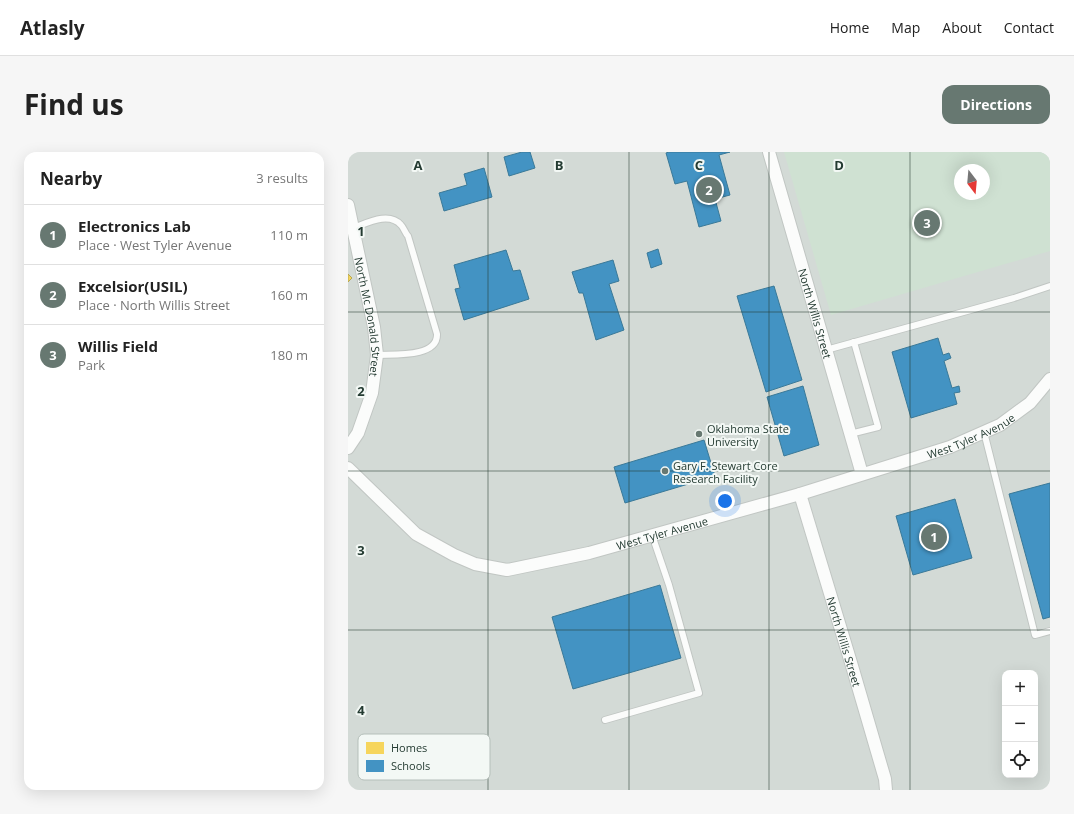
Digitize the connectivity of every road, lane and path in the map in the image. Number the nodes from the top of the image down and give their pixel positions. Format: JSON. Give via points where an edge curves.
{"nodes":[{"id":1,"x":769,"y":152,"type":"edge"},
{"id":2,"x":348,"y":205,"type":"edge"},
{"id":3,"x":353,"y":228,"type":"junction"},
{"id":4,"x":1050,"y":286,"type":"edge"},
{"id":5,"x":854,"y":342,"type":"junction"},
{"id":6,"x":826,"y":350,"type":"junction"},
{"id":7,"x":377,"y":355,"type":"junction"},
{"id":8,"x":1050,"y":379,"type":"edge"},
{"id":9,"x":984,"y":432,"type":"junction"},
{"id":10,"x":850,"y":434,"type":"junction"},
{"id":11,"x":348,"y":448,"type":"edge"},
{"id":12,"x":348,"y":468,"type":"edge"},
{"id":13,"x":862,"y":474,"type":"junction"},
{"id":14,"x":800,"y":494,"type":"junction"},
{"id":15,"x":652,"y":535,"type":"junction"},
{"id":16,"x":1050,"y":631,"type":"edge"},
{"id":17,"x":605,"y":720,"type":"dead end"},
{"id":18,"x":886,"y":790,"type":"edge"}],
"edges":[{"from":1,"to":6,"type":"street","name":"North Willis Street"},
{"from":2,"to":3,"type":"street","name":"North Mc Donald Street"},
{"from":3,"to":7,"type":"street","name":"North Mc Donald Street","via":[[374,327]]},
{"from":3,"to":7,"type":"lane","via":[[390,218],[401,224],[408,236],[437,334],[438,340],[428,350]]},
{"from":4,"to":5,"type":"lane"},
{"from":5,"to":6,"type":"lane"},
{"from":5,"to":10,"type":"lane","via":[[878,426]]},
{"from":6,"to":10,"type":"street","name":"North Willis Street"},
{"from":7,"to":11,"type":"street","name":"North Mc Donald Street","via":[[372,393],[358,433]]},
{"from":8,"to":9,"type":"street","name":"West Tyler Avenue","via":[[1030,403],[1000,425]]},
{"from":9,"to":13,"type":"street","name":"West Tyler Avenue","via":[[950,447]]},
{"from":9,"to":16,"type":"lane","via":[[1035,635]]},
{"from":10,"to":13,"type":"street","name":"North Willis Street"},
{"from":12,"to":15,"type":"street","name":"West Tyler Avenue","via":[[416,534],[475,564],[507,570],[589,553]]},
{"from":13,"to":14,"type":"street","name":"West Tyler Avenue"},
{"from":14,"to":15,"type":"street","name":"West Tyler Avenue"},
{"from":14,"to":18,"type":"street","name":"North Willis Street","via":[[857,681],[885,778]]},
{"from":15,"to":17,"type":"lane","via":[[669,585],[699,693]]}]}
